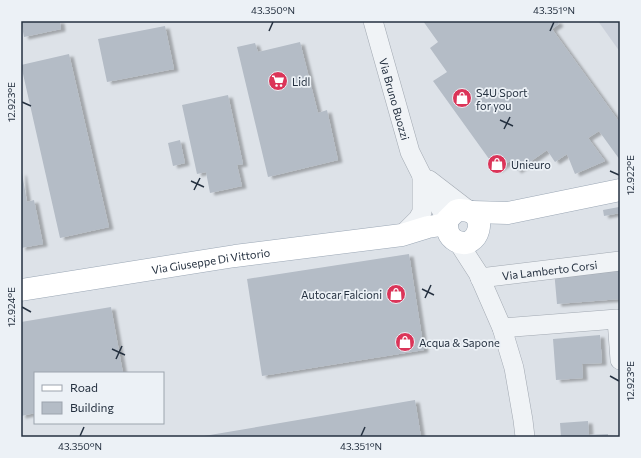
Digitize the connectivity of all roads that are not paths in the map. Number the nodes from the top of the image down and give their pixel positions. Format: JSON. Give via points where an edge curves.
{"nodes":[{"id":1,"x":373,"y":21,"type":"edge"},
{"id":2,"x":422,"y":174,"type":"junction"},
{"id":3,"x":620,"y":190,"type":"edge"},
{"id":4,"x":475,"y":220,"type":"junction"},
{"id":5,"x":451,"y":231,"type":"junction"},
{"id":6,"x":402,"y":235,"type":"junction"},
{"id":7,"x":620,"y":260,"type":"edge"},
{"id":8,"x":478,"y":276,"type":"junction"},
{"id":9,"x":21,"y":290,"type":"edge"},
{"id":10,"x":618,"y":319,"type":"edge"},
{"id":11,"x":502,"y":328,"type":"junction"},
{"id":12,"x":620,"y":360,"type":"edge"},
{"id":13,"x":525,"y":437,"type":"edge"}],
"edges":[{"from":1,"to":2,"type":"street","name":"Via Bruno Buozzi","via":[[410,152]]},
{"from":2,"to":4,"type":"street","name":"Via Bruno Buozzi"},
{"from":2,"to":5,"type":"street","name":"Via Bruno Buozzi"},
{"from":2,"to":6,"type":"street","name":"Via Bruno Buozzi","via":[[422,212]]},
{"from":3,"to":4,"type":"main road","name":"Via Giuseppe Di Vittorio"},
{"from":4,"to":5,"type":"main road","name":"Via Giuseppe Di Vittorio","via":[[459,210],[453,214]]},
{"from":4,"to":5,"type":"main road","name":"Via Giuseppe Di Vittorio","via":[[475,237],[469,242],[463,244]]},
{"from":4,"to":8,"type":"street"},
{"from":5,"to":6,"type":"main road","name":"Via Giuseppe Di Vittorio"},
{"from":5,"to":8,"type":"street"},
{"from":6,"to":9,"type":"main road","name":"Via Giuseppe Di Vittorio","via":[[234,256]]},
{"from":7,"to":8,"type":"street","name":"Via Lamberto Corsi"},
{"from":8,"to":11,"type":"street"},
{"from":10,"to":11,"type":"street"},
{"from":10,"to":12,"type":"street"},
{"from":11,"to":13,"type":"street","via":[[514,368]]}]}
